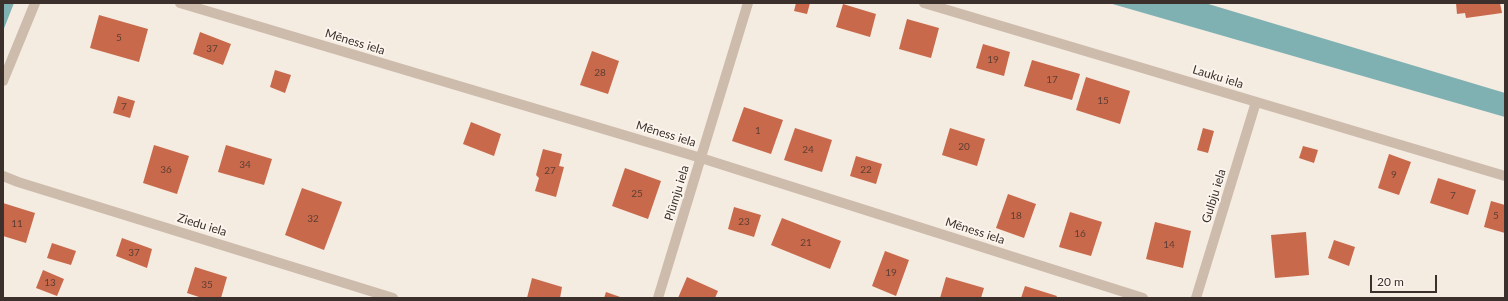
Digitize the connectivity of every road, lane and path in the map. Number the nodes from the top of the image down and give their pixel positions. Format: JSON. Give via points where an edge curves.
{"nodes":[{"id":1,"x":36,"y":3,"type":"edge"},
{"id":2,"x":180,"y":3,"type":"edge"},
{"id":3,"x":748,"y":3,"type":"edge"},
{"id":4,"x":924,"y":3,"type":"edge"},
{"id":5,"x":3,"y":81,"type":"edge"},
{"id":6,"x":1256,"y":102,"type":"junction"},
{"id":7,"x":701,"y":158,"type":"junction"},
{"id":8,"x":3,"y":176,"type":"edge"},
{"id":9,"x":1505,"y":176,"type":"edge"},
{"id":10,"x":393,"y":298,"type":"edge"},
{"id":11,"x":658,"y":298,"type":"edge"},
{"id":12,"x":1142,"y":298,"type":"edge"},
{"id":13,"x":1196,"y":298,"type":"edge"}],
"edges":[{"from":1,"to":5,"type":"street"},
{"from":2,"to":7,"type":"street","name":"Mēness iela"},
{"from":3,"to":7,"type":"street","name":"Plūmju iela"},
{"from":4,"to":6,"type":"street","name":"Lauku iela"},
{"from":6,"to":9,"type":"street","name":"Lauku iela"},
{"from":6,"to":13,"type":"street","name":"Gulbju iela"},
{"from":7,"to":11,"type":"street","name":"Plūmju iela"},
{"from":7,"to":12,"type":"street","name":"Mēness iela"},
{"from":8,"to":10,"type":"street","name":"Ziedu iela"}]}
